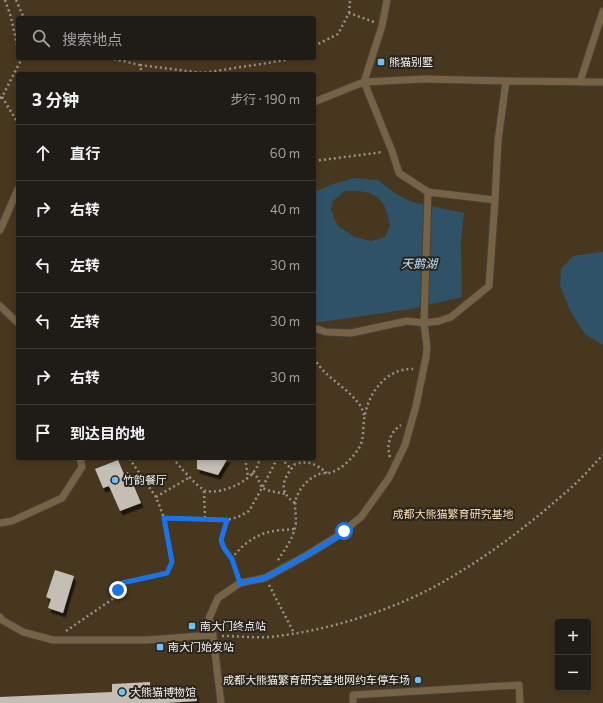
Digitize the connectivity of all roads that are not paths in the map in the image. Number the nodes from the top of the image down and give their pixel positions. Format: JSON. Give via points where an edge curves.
{"nodes":[{"id":1,"x":387,"y":0,"type":"edge"},
{"id":2,"x":603,"y":11,"type":"edge"},
{"id":3,"x":506,"y":81,"type":"junction"},
{"id":4,"x":364,"y":82,"type":"junction"},
{"id":5,"x":580,"y":82,"type":"junction"},
{"id":6,"x":603,"y":82,"type":"edge"},
{"id":7,"x":316,"y":101,"type":"edge"},
{"id":8,"x":428,"y":192,"type":"junction"},
{"id":9,"x":16,"y":194,"type":"edge"},
{"id":10,"x":496,"y":200,"type":"junction"},
{"id":11,"x":0,"y":230,"type":"edge"},
{"id":12,"x":0,"y":306,"type":"edge"},
{"id":13,"x":16,"y":321,"type":"edge"},
{"id":14,"x":424,"y":323,"type":"junction"},
{"id":15,"x":316,"y":329,"type":"edge"},
{"id":16,"x":82,"y":460,"type":"edge"},
{"id":17,"x":0,"y":523,"type":"edge"},
{"id":18,"x":0,"y":617,"type":"edge"},
{"id":19,"x":213,"y":636,"type":"junction"},
{"id":20,"x":221,"y":703,"type":"edge"},
{"id":21,"x":353,"y":703,"type":"edge"},
{"id":22,"x":520,"y":703,"type":"edge"}],
"edges":[{"from":1,"to":4,"type":"lane","via":[[382,26]]},
{"from":2,"to":5,"type":"lane"},
{"from":3,"to":4,"type":"lane","via":[[424,79]]},
{"from":3,"to":5,"type":"lane"},
{"from":3,"to":10,"type":"lane","via":[[498,141]]},
{"from":4,"to":7,"type":"lane"},
{"from":4,"to":8,"type":"lane","via":[[399,173]]},
{"from":5,"to":6,"type":"lane"},
{"from":8,"to":10,"type":"lane"},
{"from":8,"to":14,"type":"lane"},
{"from":9,"to":11,"type":"lane"},
{"from":10,"to":14,"type":"lane","via":[[489,286],[451,317],[439,322]]},
{"from":12,"to":13,"type":"lane"},
{"from":14,"to":15,"type":"lane","via":[[407,321],[351,333],[326,332]]},
{"from":14,"to":19,"type":"lane","via":[[426,357],[413,417],[405,445],[389,478],[362,517],[336,538],[265,578],[240,583],[218,598],[209,618]]},
{"from":16,"to":17,"type":"lane","via":[[82,466],[62,498],[12,521]]},
{"from":18,"to":19,"type":"lane","via":[[22,632],[53,640],[147,640]]},
{"from":19,"to":20,"type":"lane"},
{"from":21,"to":22,"type":"lane","via":[[353,695],[519,685]]}]}
